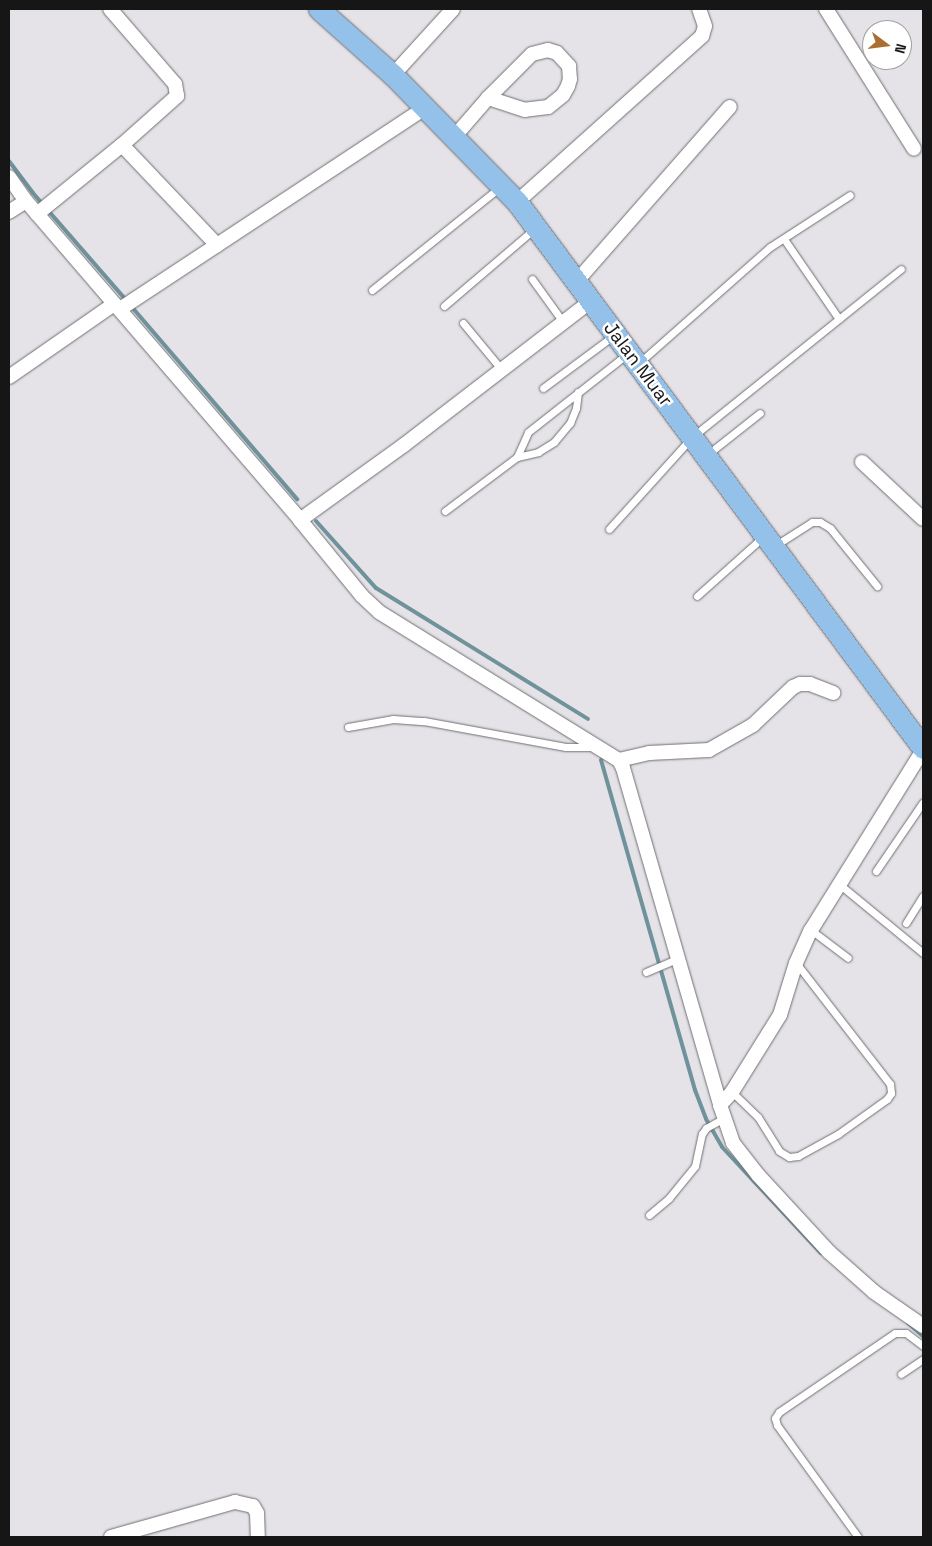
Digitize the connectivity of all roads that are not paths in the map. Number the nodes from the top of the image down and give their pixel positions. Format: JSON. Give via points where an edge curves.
{"nodes":[{"id":1,"x":110,"y":9,"type":"edge"},
{"id":2,"x":319,"y":9,"type":"edge"},
{"id":3,"x":453,"y":9,"type":"edge"},
{"id":4,"x":699,"y":9,"type":"edge"},
{"id":5,"x":826,"y":9,"type":"edge"},
{"id":6,"x":393,"y":74,"type":"junction"},
{"id":7,"x":488,"y":98,"type":"junction"},
{"id":8,"x":426,"y":107,"type":"junction"},
{"id":9,"x":730,"y":107,"type":"dead end"},
{"id":10,"x":455,"y":136,"type":"junction"},
{"id":11,"x":122,"y":145,"type":"junction"},
{"id":12,"x":914,"y":150,"type":"dead end"},
{"id":13,"x":9,"y":177,"type":"edge"},
{"id":14,"x":503,"y":186,"type":"junction"},
{"id":15,"x":850,"y":195,"type":"dead end"},
{"id":16,"x":26,"y":201,"type":"junction"},
{"id":17,"x":517,"y":202,"type":"junction"},
{"id":18,"x":44,"y":208,"type":"junction"},
{"id":19,"x":9,"y":212,"type":"edge"},
{"id":20,"x":536,"y":227,"type":"junction"},
{"id":21,"x":784,"y":239,"type":"junction"},
{"id":22,"x":217,"y":245,"type":"junction"},
{"id":23,"x":901,"y":269,"type":"dead end"},
{"id":24,"x":532,"y":279,"type":"dead end"},
{"id":25,"x":576,"y":282,"type":"junction"},
{"id":26,"x":372,"y":290,"type":"dead end"},
{"id":27,"x":591,"y":300,"type":"junction"},
{"id":28,"x":124,"y":304,"type":"junction"},
{"id":29,"x":444,"y":306,"type":"dead end"},
{"id":30,"x":839,"y":319,"type":"junction"},
{"id":31,"x":563,"y":322,"type":"junction"},
{"id":32,"x":463,"y":323,"type":"dead end"},
{"id":33,"x":616,"y":334,"type":"junction"},
{"id":34,"x":634,"y":358,"type":"junction"},
{"id":35,"x":502,"y":370,"type":"junction"},
{"id":36,"x":9,"y":377,"type":"edge"},
{"id":37,"x":543,"y":388,"type":"dead end"},
{"id":38,"x":578,"y":392,"type":"junction"},
{"id":39,"x":760,"y":413,"type":"dead end"},
{"id":40,"x":692,"y":437,"type":"junction"},
{"id":41,"x":517,"y":456,"type":"junction"},
{"id":42,"x":706,"y":456,"type":"junction"},
{"id":43,"x":862,"y":462,"type":"dead end"},
{"id":44,"x":445,"y":511,"type":"dead end"},
{"id":45,"x":923,"y":519,"type":"edge"},
{"id":46,"x":300,"y":520,"type":"junction"},
{"id":47,"x":609,"y":529,"type":"dead end"},
{"id":48,"x":770,"y":541,"type":"junction"},
{"id":49,"x":878,"y":586,"type":"dead end"},
{"id":50,"x":697,"y":596,"type":"dead end"},
{"id":51,"x":833,"y":693,"type":"dead end"},
{"id":52,"x":348,"y":727,"type":"dead end"},
{"id":53,"x":598,"y":747,"type":"junction"},
{"id":54,"x":923,"y":749,"type":"edge"},
{"id":55,"x":619,"y":760,"type":"junction"},
{"id":56,"x":923,"y":802,"type":"edge"},
{"id":57,"x":876,"y":871,"type":"dead end"},
{"id":58,"x":840,"y":884,"type":"junction"},
{"id":59,"x":923,"y":896,"type":"edge"},
{"id":60,"x":906,"y":923,"type":"dead end"},
{"id":61,"x":811,"y":930,"type":"junction"},
{"id":62,"x":923,"y":952,"type":"edge"},
{"id":63,"x":848,"y":958,"type":"dead end"},
{"id":64,"x":676,"y":960,"type":"junction"},
{"id":65,"x":796,"y":963,"type":"junction"},
{"id":66,"x":646,"y":972,"type":"dead end"},
{"id":67,"x":732,"y":1092,"type":"junction"},
{"id":68,"x":722,"y":1115,"type":"junction"},
{"id":69,"x":650,"y":1215,"type":"dead end"},
{"id":70,"x":923,"y":1326,"type":"edge"},
{"id":71,"x":923,"y":1346,"type":"edge"},
{"id":72,"x":923,"y":1359,"type":"edge"},
{"id":73,"x":901,"y":1374,"type":"dead end"},
{"id":74,"x":111,"y":1537,"type":"edge"},
{"id":75,"x":258,"y":1537,"type":"edge"},
{"id":76,"x":858,"y":1537,"type":"edge"}],
"edges":[{"from":1,"to":11,"type":"street","via":[[175,84],[178,92],[174,100]]},
{"from":2,"to":6,"type":"main road","name":"Jalan Muar"},
{"from":3,"to":6,"type":"street"},
{"from":4,"to":17,"type":"street","via":[[705,26],[702,36]]},
{"from":5,"to":12,"type":"street"},
{"from":6,"to":8,"type":"main road","name":"Jalan Muar"},
{"from":7,"to":7,"type":"street","via":[[525,110],[548,107],[563,95],[568,86],[569,66],[557,53],[539,51],[532,54]]},
{"from":7,"to":10,"type":"street"},
{"from":8,"to":10,"type":"main road","name":"Jalan Muar"},
{"from":8,"to":22,"type":"street"},
{"from":9,"to":25,"type":"street"},
{"from":10,"to":14,"type":"main road","name":"Jalan Muar"},
{"from":11,"to":18,"type":"street"},
{"from":11,"to":22,"type":"street"},
{"from":13,"to":16,"type":"street"},
{"from":14,"to":17,"type":"main road","name":"Jalan Muar"},
{"from":14,"to":26,"type":"lane"},
{"from":15,"to":21,"type":"lane"},
{"from":16,"to":18,"type":"street"},
{"from":16,"to":19,"type":"street"},
{"from":17,"to":20,"type":"main road","name":"Jalan Muar"},
{"from":18,"to":28,"type":"street"},
{"from":20,"to":25,"type":"main road","name":"Jalan Muar"},
{"from":20,"to":29,"type":"lane"},
{"from":21,"to":30,"type":"lane"},
{"from":21,"to":34,"type":"lane"},
{"from":22,"to":28,"type":"street"},
{"from":23,"to":30,"type":"lane"},
{"from":24,"to":31,"type":"lane"},
{"from":25,"to":27,"type":"main road","name":"Jalan Muar"},
{"from":27,"to":31,"type":"street"},
{"from":27,"to":33,"type":"main road","name":"Jalan Muar"},
{"from":28,"to":36,"type":"street"},
{"from":28,"to":46,"type":"street"},
{"from":30,"to":40,"type":"lane"},
{"from":31,"to":35,"type":"street"},
{"from":32,"to":35,"type":"lane"},
{"from":33,"to":34,"type":"main road","name":"Jalan Muar"},
{"from":33,"to":37,"type":"lane"},
{"from":34,"to":38,"type":"lane"},
{"from":34,"to":40,"type":"main road","name":"Jalan Muar"},
{"from":35,"to":46,"type":"street"},
{"from":38,"to":41,"type":"lane","via":[[528,432]]},
{"from":38,"to":41,"type":"lane","via":[[570,423],[554,442],[538,452]]},
{"from":39,"to":42,"type":"lane"},
{"from":40,"to":42,"type":"main road","name":"Jalan Muar"},
{"from":40,"to":47,"type":"lane"},
{"from":41,"to":44,"type":"lane"},
{"from":42,"to":48,"type":"main road","name":"Jalan Muar"},
{"from":43,"to":45,"type":"street"},
{"from":46,"to":53,"type":"street","via":[[378,612]]},
{"from":48,"to":49,"type":"lane","via":[[812,522],[820,522],[830,528]]},
{"from":48,"to":50,"type":"lane"},
{"from":48,"to":54,"type":"main road","name":"Jalan Muar"},
{"from":51,"to":55,"type":"street","via":[[810,684],[800,684],[753,725],[709,750],[649,753]]},
{"from":52,"to":53,"type":"lane","via":[[393,719],[424,721],[566,748]]},
{"from":53,"to":55,"type":"street"},
{"from":54,"to":58,"type":"street"},
{"from":55,"to":64,"type":"street"},
{"from":56,"to":57,"type":"lane"},
{"from":58,"to":61,"type":"street"},
{"from":58,"to":62,"type":"lane"},
{"from":59,"to":60,"type":"lane"},
{"from":61,"to":63,"type":"lane"},
{"from":61,"to":65,"type":"street"},
{"from":64,"to":66,"type":"lane"},
{"from":64,"to":68,"type":"street"},
{"from":65,"to":67,"type":"street","via":[[780,1015]]},
{"from":65,"to":67,"type":"lane","via":[[890,1084],[891,1093],[838,1134],[798,1156],[790,1157],[778,1151],[758,1117]]},
{"from":67,"to":68,"type":"street"},
{"from":68,"to":69,"type":"lane","via":[[702,1134],[695,1166]]},
{"from":68,"to":70,"type":"street","via":[[743,1158],[829,1252],[874,1292]]},
{"from":71,"to":76,"type":"lane","via":[[906,1333],[895,1332],[779,1412],[775,1418],[776,1425]]},
{"from":72,"to":73,"type":"lane"},
{"from":74,"to":75,"type":"street","via":[[234,1502],[253,1506],[257,1513]]}]}
